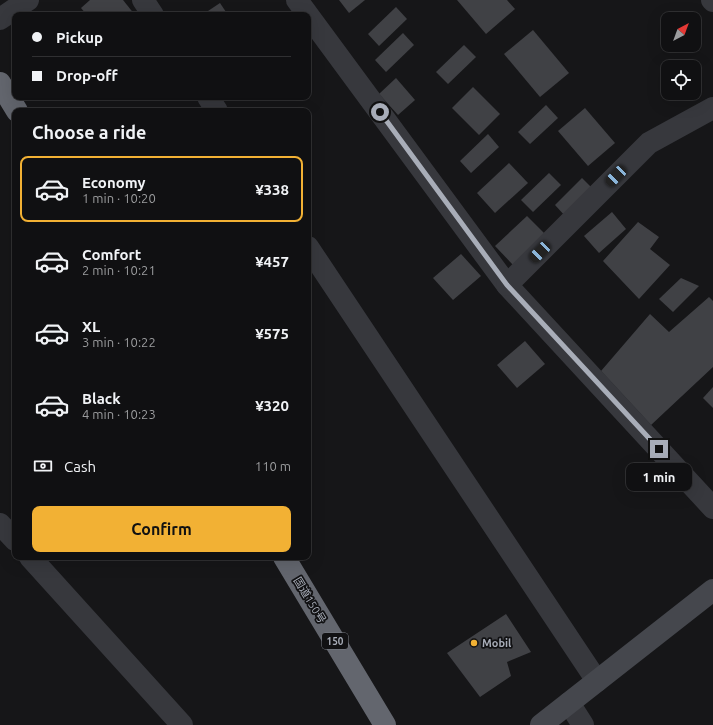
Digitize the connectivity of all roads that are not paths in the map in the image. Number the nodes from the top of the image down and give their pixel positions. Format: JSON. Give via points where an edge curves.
{"nodes":[{"id":1,"x":28,"y":0,"type":"edge"},
{"id":2,"x":143,"y":0,"type":"edge"},
{"id":3,"x":297,"y":0,"type":"edge"},
{"id":4,"x":151,"y":12,"type":"edge"},
{"id":5,"x":306,"y":12,"type":"edge"},
{"id":6,"x":0,"y":19,"type":"edge"},
{"id":7,"x":311,"y":19,"type":"edge"},
{"id":8,"x":0,"y":83,"type":"edge"},
{"id":9,"x":15,"y":108,"type":"edge"},
{"id":10,"x":713,"y":108,"type":"edge"},
{"id":11,"x":311,"y":252,"type":"edge"},
{"id":12,"x":507,"y":285,"type":"junction"},
{"id":13,"x":713,"y":508,"type":"edge"},
{"id":14,"x":0,"y":524,"type":"edge"},
{"id":15,"x":12,"y":537,"type":"edge"},
{"id":16,"x":33,"y":560,"type":"edge"},
{"id":17,"x":286,"y":560,"type":"edge"},
{"id":18,"x":713,"y":590,"type":"edge"},
{"id":19,"x":597,"y":681,"type":"junction"},
{"id":20,"x":569,"y":703,"type":"junction"},
{"id":21,"x":182,"y":725,"type":"edge"},
{"id":22,"x":385,"y":725,"type":"edge"},
{"id":23,"x":541,"y":725,"type":"edge"},
{"id":24,"x":583,"y":725,"type":"edge"}],
"edges":[{"from":1,"to":6,"type":"street"},
{"from":2,"to":4,"type":"street"},
{"from":3,"to":5,"type":"street"},
{"from":7,"to":12,"type":"street"},
{"from":8,"to":9,"type":"highway"},
{"from":10,"to":12,"type":"street","via":[[649,143]]},
{"from":11,"to":19,"type":"street"},
{"from":12,"to":13,"type":"street"},
{"from":14,"to":15,"type":"street"},
{"from":16,"to":21,"type":"street"},
{"from":17,"to":22,"type":"highway","name":"国道150号","number":"150"},
{"from":18,"to":19,"type":"street"},
{"from":19,"to":20,"type":"street"},
{"from":20,"to":23,"type":"street"},
{"from":20,"to":24,"type":"street"}]}
